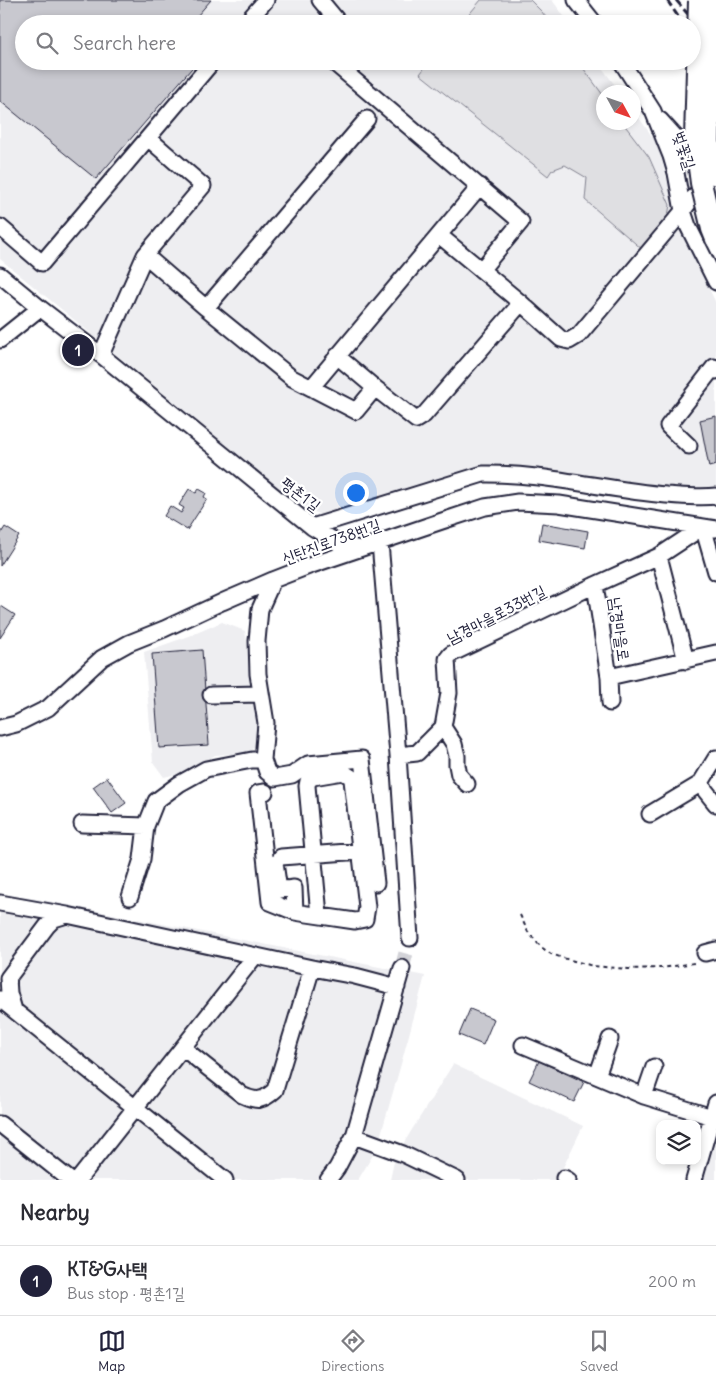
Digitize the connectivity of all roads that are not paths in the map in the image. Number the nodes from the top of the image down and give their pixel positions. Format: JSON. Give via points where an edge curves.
{"nodes":[{"id":1,"x":266,"y":0,"type":"edge"},
{"id":2,"x":320,"y":0,"type":"edge"},
{"id":3,"x":576,"y":0,"type":"edge"},
{"id":4,"x":706,"y":2,"type":"edge"},
{"id":5,"x":253,"y":15,"type":"edge"},
{"id":6,"x":332,"y":15,"type":"edge"},
{"id":7,"x":588,"y":15,"type":"edge"},
{"id":8,"x":701,"y":64,"type":"edge"},
{"id":9,"x":205,"y":70,"type":"edge"},
{"id":10,"x":343,"y":70,"type":"edge"},
{"id":11,"x":626,"y":70,"type":"edge"},
{"id":12,"x":700,"y":70,"type":"edge"},
{"id":13,"x":653,"y":112,"type":"junction"},
{"id":14,"x":367,"y":119,"type":"dead end"},
{"id":15,"x":148,"y":138,"type":"junction"},
{"id":16,"x":716,"y":166,"type":"edge"},
{"id":17,"x":676,"y":173,"type":"junction"},
{"id":18,"x":480,"y":186,"type":"junction"},
{"id":19,"x":716,"y":186,"type":"edge"},
{"id":20,"x":716,"y":191,"type":"edge"},
{"id":21,"x":683,"y":211,"type":"junction"},
{"id":22,"x":0,"y":228,"type":"edge"},
{"id":23,"x":439,"y":235,"type":"junction"},
{"id":24,"x":716,"y":239,"type":"edge"},
{"id":25,"x":145,"y":255,"type":"junction"},
{"id":26,"x":481,"y":270,"type":"junction"},
{"id":27,"x":0,"y":274,"type":"edge"},
{"id":28,"x":716,"y":282,"type":"edge"},
{"id":29,"x":521,"y":303,"type":"junction"},
{"id":30,"x":40,"y":308,"type":"junction"},
{"id":31,"x":206,"y":308,"type":"junction"},
{"id":32,"x":0,"y":340,"type":"edge"},
{"id":33,"x":101,"y":355,"type":"junction"},
{"id":34,"x":337,"y":356,"type":"junction"},
{"id":35,"x":716,"y":371,"type":"edge"},
{"id":36,"x":311,"y":388,"type":"junction"},
{"id":37,"x":375,"y":388,"type":"junction"},
{"id":38,"x":689,"y":446,"type":"dead end"},
{"id":39,"x":716,"y":496,"type":"edge"},
{"id":40,"x":312,"y":527,"type":"junction"},
{"id":41,"x":710,"y":528,"type":"edge"},
{"id":42,"x":380,"y":543,"type":"junction"},
{"id":43,"x":359,"y":549,"type":"junction"},
{"id":44,"x":659,"y":556,"type":"junction"},
{"id":45,"x":716,"y":572,"type":"edge"},
{"id":46,"x":274,"y":580,"type":"junction"},
{"id":47,"x":596,"y":585,"type":"junction"},
{"id":48,"x":716,"y":653,"type":"edge"},
{"id":49,"x":686,"y":661,"type":"junction"},
{"id":50,"x":609,"y":677,"type":"junction"},
{"id":51,"x":261,"y":694,"type":"junction"},
{"id":52,"x":210,"y":696,"type":"dead end"},
{"id":53,"x":610,"y":703,"type":"dead end"},
{"id":54,"x":0,"y":728,"type":"edge"},
{"id":55,"x":443,"y":728,"type":"junction"},
{"id":56,"x":398,"y":755,"type":"junction"},
{"id":57,"x":716,"y":758,"type":"edge"},
{"id":58,"x":263,"y":760,"type":"junction"},
{"id":59,"x":271,"y":776,"type":"junction"},
{"id":60,"x":467,"y":784,"type":"dead end"},
{"id":61,"x":700,"y":784,"type":"junction"},
{"id":62,"x":265,"y":792,"type":"junction"},
{"id":63,"x":716,"y":804,"type":"edge"},
{"id":64,"x":650,"y":814,"type":"dead end"},
{"id":65,"x":82,"y":824,"type":"dead end"},
{"id":66,"x":146,"y":826,"type":"junction"},
{"id":67,"x":361,"y":851,"type":"junction"},
{"id":68,"x":313,"y":855,"type":"junction"},
{"id":69,"x":278,"y":858,"type":"junction"},
{"id":70,"x":376,"y":883,"type":"dead end"},
{"id":71,"x":130,"y":897,"type":"dead end"},
{"id":72,"x":0,"y":903,"type":"edge"},
{"id":73,"x":307,"y":914,"type":"junction"},
{"id":74,"x":67,"y":916,"type":"junction"},
{"id":75,"x":410,"y":938,"type":"tunnel mouth"},
{"id":76,"x":255,"y":956,"type":"junction"},
{"id":77,"x":312,"y":968,"type":"junction"},
{"id":78,"x":402,"y":968,"type":"tunnel mouth"},
{"id":79,"x":397,"y":987,"type":"junction"},
{"id":80,"x":0,"y":999,"type":"edge"},
{"id":81,"x":14,"y":1010,"type":"junction"},
{"id":82,"x":610,"y":1039,"type":"dead end"},
{"id":83,"x":523,"y":1045,"type":"dead end"},
{"id":84,"x":183,"y":1048,"type":"junction"},
{"id":85,"x":654,"y":1067,"type":"dead end"},
{"id":86,"x":597,"y":1076,"type":"junction"},
{"id":87,"x":644,"y":1096,"type":"junction"},
{"id":88,"x":136,"y":1108,"type":"junction"},
{"id":89,"x":714,"y":1110,"type":"edge"},
{"id":90,"x":0,"y":1124,"type":"edge"},
{"id":91,"x":354,"y":1136,"type":"junction"},
{"id":92,"x":70,"y":1180,"type":"edge"},
{"id":93,"x":78,"y":1180,"type":"edge"},
{"id":94,"x":224,"y":1180,"type":"edge"},
{"id":95,"x":328,"y":1180,"type":"edge"},
{"id":96,"x":456,"y":1180,"type":"edge"},
{"id":97,"x":695,"y":1180,"type":"edge"}],
"edges":[{"from":1,"to":5,"type":"street"},
{"from":2,"to":6,"type":"street"},
{"from":3,"to":7,"type":"street"},
{"from":4,"to":8,"type":"main road","bridge":true},
{"from":4,"to":20,"type":"main road","bridge":true,"via":[[709,141]]},
{"from":9,"to":15,"type":"street"},
{"from":10,"to":18,"type":"street"},
{"from":11,"to":13,"type":"street","name":"벚꽃길"},
{"from":12,"to":24,"type":"main road","bridge":true,"via":[[695,138],[701,184]]},
{"from":13,"to":16,"type":"street","via":[[680,142]]},
{"from":13,"to":17,"type":"street","name":"벚꽃길"},
{"from":14,"to":31,"type":"street"},
{"from":15,"to":22,"type":"street","via":[[42,263]]},
{"from":15,"to":25,"type":"street","via":[[203,186]]},
{"from":16,"to":17,"type":"street"},
{"from":17,"to":21,"type":"street","name":"벚꽃길"},
{"from":18,"to":23,"type":"street"},
{"from":18,"to":26,"type":"street","via":[[521,222]]},
{"from":19,"to":21,"type":"street","via":[[691,198]]},
{"from":21,"to":28,"type":"street","name":"벚꽃길"},
{"from":21,"to":29,"type":"street","via":[[579,335],[569,341],[561,338]]},
{"from":23,"to":26,"type":"street"},
{"from":23,"to":34,"type":"street"},
{"from":25,"to":31,"type":"street"},
{"from":25,"to":33,"type":"street"},
{"from":26,"to":29,"type":"street"},
{"from":27,"to":30,"type":"street","name":"평촌1길"},
{"from":29,"to":37,"type":"street","via":[[424,415],[416,420]]},
{"from":30,"to":32,"type":"street"},
{"from":30,"to":33,"type":"street","name":"평촌1길"},
{"from":31,"to":36,"type":"street","via":[[292,378]]},
{"from":33,"to":40,"type":"street","name":"평촌1길"},
{"from":34,"to":36,"type":"street"},
{"from":34,"to":37,"type":"street"},
{"from":35,"to":38,"type":"street","via":[[714,367],[668,426]]},
{"from":36,"to":37,"type":"street","via":[[356,411]]},
{"from":39,"to":40,"type":"street","name":"평촌1길","via":[[649,493],[537,477],[483,474]]},
{"from":40,"to":43,"type":"street","via":[[338,543]]},
{"from":41,"to":42,"type":"street","name":"신탄진로738번길","via":[[559,504],[518,502],[485,507]]},
{"from":41,"to":44,"type":"street"},
{"from":41,"to":45,"type":"street"},
{"from":42,"to":43,"type":"street","name":"신탄진로738번길"},
{"from":42,"to":56,"type":"street"},
{"from":43,"to":46,"type":"street","name":"신탄진로738번길"},
{"from":44,"to":47,"type":"street"},
{"from":44,"to":49,"type":"street"},
{"from":46,"to":51,"type":"street","name":"신탄진로738번길","via":[[260,609],[258,674]]},
{"from":46,"to":54,"type":"street","via":[[129,643],[102,658],[48,708]]},
{"from":47,"to":50,"type":"street","name":"남경마을로"},
{"from":47,"to":55,"type":"street","name":"남경마을로33번길","via":[[451,654],[447,659],[449,693]]},
{"from":48,"to":49,"type":"street","name":"남경마을로"},
{"from":49,"to":50,"type":"street","name":"남경마을로"},
{"from":50,"to":53,"type":"street","name":"남경마을로"},
{"from":51,"to":52,"type":"street"},
{"from":51,"to":58,"type":"street","name":"신탄진로738번길","via":[[266,723]]},
{"from":55,"to":56,"type":"street","via":[[417,753]]},
{"from":55,"to":60,"type":"street","via":[[454,744],[459,775]]},
{"from":56,"to":75,"type":"street"},
{"from":57,"to":61,"type":"street"},
{"from":58,"to":59,"type":"street"},
{"from":58,"to":66,"type":"street","via":[[206,769],[156,801]]},
{"from":59,"to":62,"type":"street"},
{"from":59,"to":70,"type":"street","via":[[292,775],[308,764],[362,759]]},
{"from":61,"to":63,"type":"street"},
{"from":61,"to":64,"type":"street"},
{"from":62,"to":69,"type":"street"},
{"from":62,"to":73,"type":"street","via":[[258,793],[270,902]]},
{"from":65,"to":66,"type":"street"},
{"from":66,"to":71,"type":"street","via":[[142,859]]},
{"from":67,"to":68,"type":"street"},
{"from":67,"to":68,"type":"street","via":[[352,780],[343,772],[313,777],[308,781]]},
{"from":67,"to":73,"type":"street","via":[[367,907],[365,919],[355,921]]},
{"from":68,"to":69,"type":"street"},
{"from":68,"to":73,"type":"street"},
{"from":69,"to":73,"type":"street","via":[[279,890],[294,888]]},
{"from":72,"to":74,"type":"street"},
{"from":74,"to":76,"type":"street"},
{"from":74,"to":81,"type":"street","via":[[54,919],[47,926],[8,978]]},
{"from":76,"to":77,"type":"street"},
{"from":76,"to":84,"type":"street"},
{"from":77,"to":79,"type":"street"},
{"from":77,"to":84,"type":"street","via":[[275,1090],[267,1098],[252,1100],[242,1095]]},
{"from":78,"to":79,"type":"street"},
{"from":79,"to":91,"type":"street"},
{"from":80,"to":81,"type":"street"},
{"from":81,"to":88,"type":"street"},
{"from":82,"to":86,"type":"street"},
{"from":83,"to":86,"type":"street"},
{"from":84,"to":88,"type":"street"},
{"from":85,"to":87,"type":"street"},
{"from":86,"to":87,"type":"street"},
{"from":87,"to":89,"type":"street"},
{"from":88,"to":93,"type":"street"},
{"from":88,"to":94,"type":"street"},
{"from":89,"to":97,"type":"street"},
{"from":90,"to":92,"type":"street"},
{"from":91,"to":95,"type":"street"},
{"from":91,"to":96,"type":"street","via":[[403,1154]]}]}
